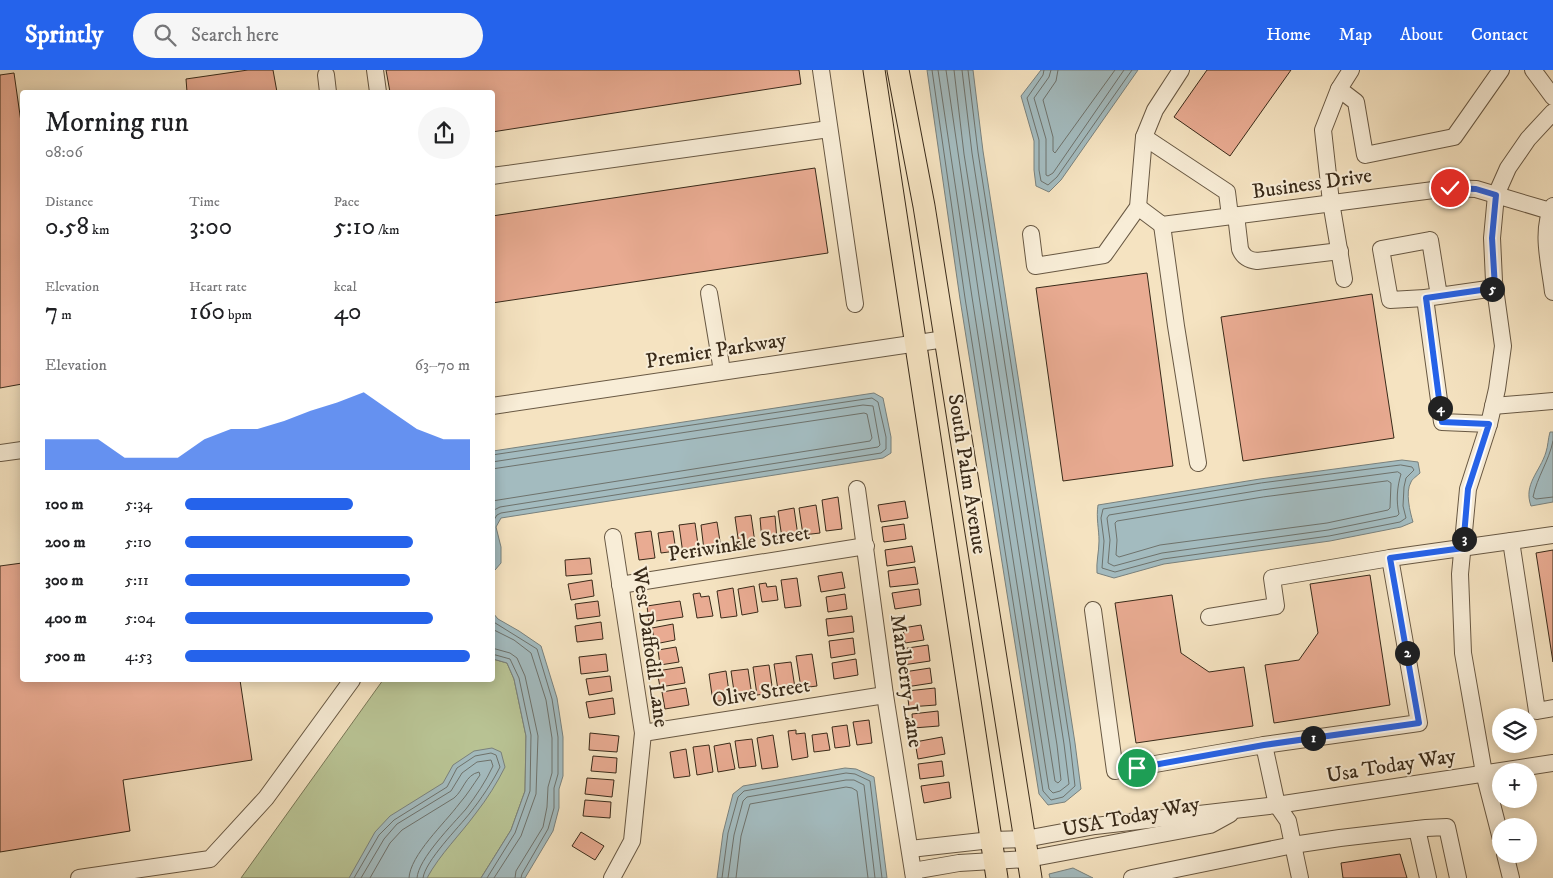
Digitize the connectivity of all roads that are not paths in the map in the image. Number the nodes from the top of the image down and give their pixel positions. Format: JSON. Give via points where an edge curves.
{"nodes":[{"id":1,"x":375,"y":70,"type":"edge"},
{"id":2,"x":820,"y":70,"type":"edge"},
{"id":3,"x":874,"y":70,"type":"edge"},
{"id":4,"x":898,"y":70,"type":"edge"},
{"id":5,"x":1181,"y":70,"type":"edge"},
{"id":6,"x":1351,"y":70,"type":"edge"},
{"id":7,"x":1501,"y":70,"type":"edge"},
{"id":8,"x":1533,"y":70,"type":"edge"},
{"id":9,"x":326,"y":75,"type":"dead end"},
{"id":10,"x":1338,"y":89,"type":"junction"},
{"id":11,"x":328,"y":90,"type":"edge"},
{"id":12,"x":378,"y":90,"type":"edge"},
{"id":13,"x":1553,"y":97,"type":"edge"},
{"id":14,"x":1553,"y":112,"type":"edge"},
{"id":15,"x":829,"y":129,"type":"junction"},
{"id":16,"x":1144,"y":137,"type":"junction"},
{"id":17,"x":495,"y":176,"type":"edge"},
{"id":18,"x":1496,"y":195,"type":"junction"},
{"id":19,"x":1331,"y":202,"type":"junction"},
{"id":20,"x":1138,"y":207,"type":"junction"},
{"id":21,"x":1552,"y":208,"type":"edge"},
{"id":22,"x":1233,"y":216,"type":"junction"},
{"id":23,"x":1162,"y":225,"type":"junction"},
{"id":24,"x":1031,"y":234,"type":"dead end"},
{"id":25,"x":1340,"y":251,"type":"junction"},
{"id":26,"x":1344,"y":278,"type":"dead end"},
{"id":27,"x":1495,"y":288,"type":"junction"},
{"id":28,"x":1553,"y":292,"type":"edge"},
{"id":29,"x":709,"y":293,"type":"dead end"},
{"id":30,"x":855,"y":304,"type":"dead end"},
{"id":31,"x":945,"y":338,"type":"junction"},
{"id":32,"x":916,"y":342,"type":"junction"},
{"id":33,"x":722,"y":371,"type":"junction"},
{"id":34,"x":1553,"y":401,"type":"edge"},
{"id":35,"x":495,"y":406,"type":"edge"},
{"id":36,"x":1493,"y":406,"type":"junction"},
{"id":37,"x":1489,"y":424,"type":"junction"},
{"id":38,"x":20,"y":450,"type":"edge"},
{"id":39,"x":0,"y":453,"type":"edge"},
{"id":40,"x":1198,"y":463,"type":"dead end"},
{"id":41,"x":857,"y":489,"type":"dead end"},
{"id":42,"x":1553,"y":535,"type":"edge"},
{"id":43,"x":613,"y":537,"type":"dead end"},
{"id":44,"x":1511,"y":541,"type":"junction"},
{"id":45,"x":866,"y":546,"type":"junction"},
{"id":46,"x":1463,"y":548,"type":"junction"},
{"id":47,"x":1390,"y":558,"type":"junction"},
{"id":48,"x":620,"y":585,"type":"junction"},
{"id":49,"x":1093,"y":610,"type":"dead end"},
{"id":50,"x":1209,"y":617,"type":"dead end"},
{"id":51,"x":351,"y":682,"type":"edge"},
{"id":52,"x":885,"y":695,"type":"junction"},
{"id":53,"x":1553,"y":708,"type":"edge"},
{"id":54,"x":642,"y":733,"type":"junction"},
{"id":55,"x":1264,"y":745,"type":"junction"},
{"id":56,"x":1553,"y":763,"type":"edge"},
{"id":57,"x":1484,"y":773,"type":"junction"},
{"id":58,"x":1277,"y":805,"type":"junction"},
{"id":59,"x":1236,"y":810,"type":"joint"},
{"id":60,"x":1496,"y":818,"type":"edge"},
{"id":61,"x":1417,"y":829,"type":"junction"},
{"id":62,"x":991,"y":840,"type":"junction"},
{"id":63,"x":1293,"y":845,"type":"junction"},
{"id":64,"x":910,"y":849,"type":"junction"},
{"id":65,"x":1028,"y":859,"type":"edge"},
{"id":66,"x":1508,"y":863,"type":"edge"},
{"id":67,"x":996,"y":870,"type":"edge"},
{"id":68,"x":913,"y":874,"type":"edge"},
{"id":69,"x":79,"y":878,"type":"edge"},
{"id":70,"x":612,"y":878,"type":"edge"},
{"id":71,"x":1132,"y":878,"type":"edge"},
{"id":72,"x":1300,"y":878,"type":"edge"},
{"id":73,"x":1428,"y":878,"type":"edge"},
{"id":74,"x":1458,"y":878,"type":"edge"},
{"id":75,"x":1512,"y":878,"type":"edge"}],
"edges":[{"from":1,"to":12,"type":"street"},
{"from":2,"to":15,"type":"street"},
{"from":3,"to":32,"type":"main road","name":"South Palm Avenue"},
{"from":4,"to":31,"type":"main road","name":"South Palm Avenue"},
{"from":5,"to":16,"type":"street","via":[[1155,110]]},
{"from":6,"to":10,"type":"street"},
{"from":7,"to":10,"type":"street","via":[[1454,138],[1365,155],[1356,102]]},
{"from":8,"to":13,"type":"street"},
{"from":9,"to":11,"type":"street"},
{"from":10,"to":19,"type":"street","via":[[1323,130]]},
{"from":14,"to":18,"type":"street","via":[[1528,139],[1508,168]]},
{"from":15,"to":17,"type":"street"},
{"from":15,"to":30,"type":"street"},
{"from":16,"to":20,"type":"street"},
{"from":16,"to":22,"type":"street","via":[[1227,192]]},
{"from":18,"to":19,"type":"street","name":"Business Drive","via":[[1476,189],[1450,188]]},
{"from":18,"to":21,"type":"street","name":"Business Drive"},
{"from":18,"to":27,"type":"street","via":[[1492,238]]},
{"from":19,"to":22,"type":"street","name":"Business Drive"},
{"from":19,"to":25,"type":"street"},
{"from":20,"to":23,"type":"street"},
{"from":20,"to":24,"type":"street","via":[[1104,255],[1035,266]]},
{"from":21,"to":28,"type":"street","via":[[1546,243]]},
{"from":22,"to":23,"type":"street","name":"Business Drive"},
{"from":22,"to":25,"type":"street","via":[[1242,254],[1251,261]]},
{"from":23,"to":40,"type":"street"},
{"from":25,"to":26,"type":"street"},
{"from":27,"to":36,"type":"street","via":[[1503,346]]},
{"from":27,"to":37,"type":"street","via":[[1432,297],[1442,422]]},
{"from":29,"to":33,"type":"street"},
{"from":31,"to":32,"type":"street","name":"Premier Parkway"},
{"from":31,"to":65,"type":"main road","name":"South Palm Avenue"},
{"from":32,"to":33,"type":"street","name":"Premier Parkway"},
{"from":32,"to":62,"type":"main road","name":"South Palm Avenue"},
{"from":33,"to":35,"type":"street","name":"Premier Parkway"},
{"from":34,"to":36,"type":"street"},
{"from":36,"to":37,"type":"street"},
{"from":37,"to":46,"type":"street","via":[[1468,489]]},
{"from":38,"to":39,"type":"street"},
{"from":41,"to":45,"type":"street","name":"Marlberry Lane"},
{"from":42,"to":44,"type":"street"},
{"from":43,"to":48,"type":"street","name":"West Daffodil Lane"},
{"from":44,"to":46,"type":"street"},
{"from":44,"to":53,"type":"street","via":[[1538,711]]},
{"from":45,"to":48,"type":"street","name":"Periwinkle Street"},
{"from":45,"to":52,"type":"street","name":"Marlberry Lane"},
{"from":46,"to":47,"type":"street"},
{"from":46,"to":57,"type":"street","via":[[1460,574],[1463,653]]},
{"from":47,"to":50,"type":"street","via":[[1272,578],[1276,606]]},
{"from":47,"to":55,"type":"street","via":[[1419,723]]},
{"from":48,"to":54,"type":"street","name":"West Daffodil Lane"},
{"from":49,"to":55,"type":"street","via":[[1115,771]]},
{"from":51,"to":69,"type":"street","via":[[266,798],[210,859]]},
{"from":52,"to":54,"type":"street","name":"Olive Street"},
{"from":52,"to":64,"type":"street","name":"Marlberry Lane"},
{"from":54,"to":70,"type":"street","name":"West Daffodil Lane","via":[[632,841]]},
{"from":55,"to":58,"type":"street"},
{"from":56,"to":57,"type":"street","name":"Usa Today Way"},
{"from":57,"to":58,"type":"street","name":"Usa Today Way"},
{"from":57,"to":60,"type":"street"},
{"from":58,"to":59,"type":"street","name":"Usa Today Way"},
{"from":58,"to":63,"type":"street","via":[[1288,821]]},
{"from":59,"to":65,"type":"street","name":"USA Today Way","via":[[1210,825]]},
{"from":61,"to":63,"type":"street"},
{"from":61,"to":73,"type":"street"},
{"from":61,"to":74,"type":"street","via":[[1447,827]]},
{"from":62,"to":64,"type":"street","name":"USA Today Way"},
{"from":62,"to":65,"type":"street","name":"USA Today Way"},
{"from":62,"to":67,"type":"main road","name":"South Palm Avenue"},
{"from":63,"to":71,"type":"street"},
{"from":63,"to":72,"type":"street"},
{"from":64,"to":68,"type":"street","name":"Marlberry Lane"},
{"from":65,"to":67,"type":"street","name":"USA Today Way"},
{"from":66,"to":75,"type":"street"},
{"from":67,"to":68,"type":"street","name":"USA Today Way","via":[[959,863]]}]}
